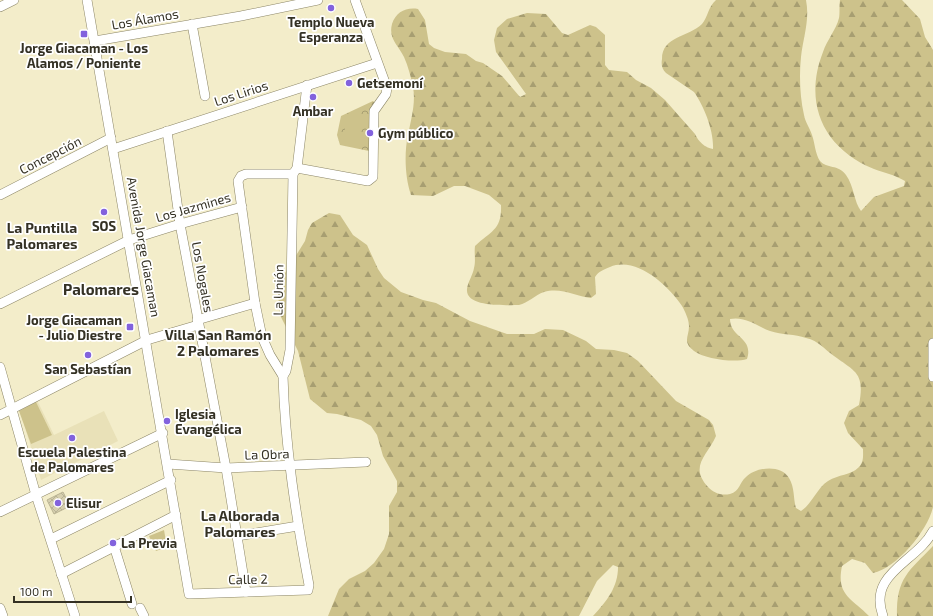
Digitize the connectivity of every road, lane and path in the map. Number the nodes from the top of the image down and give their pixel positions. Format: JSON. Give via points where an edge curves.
{"nodes":[{"id":1,"x":14,"y":0,"type":"edge"},
{"id":2,"x":87,"y":0,"type":"edge"},
{"id":3,"x":318,"y":0,"type":"edge"},
{"id":4,"x":355,"y":0,"type":"edge"},
{"id":5,"x":0,"y":7,"type":"edge"},
{"id":6,"x":192,"y":24,"type":"junction"},
{"id":7,"x":94,"y":41,"type":"junction"},
{"id":8,"x":377,"y":63,"type":"junction"},
{"id":9,"x":307,"y":85,"type":"junction"},
{"id":10,"x":205,"y":96,"type":"dead end"},
{"id":11,"x":167,"y":131,"type":"junction"},
{"id":12,"x":112,"y":138,"type":"junction"},
{"id":13,"x":113,"y":149,"type":"junction"},
{"id":14,"x":295,"y":171,"type":"junction"},
{"id":15,"x":0,"y":195,"type":"edge"},
{"id":16,"x":242,"y":207,"type":"junction"},
{"id":17,"x":180,"y":224,"type":"junction"},
{"id":18,"x":129,"y":240,"type":"junction"},
{"id":19,"x":254,"y":303,"type":"junction"},
{"id":20,"x":0,"y":304,"type":"edge"},
{"id":21,"x":198,"y":323,"type":"junction"},
{"id":22,"x":147,"y":340,"type":"junction"},
{"id":23,"x":933,"y":343,"type":"edge"},
{"id":24,"x":0,"y":367,"type":"edge"},
{"id":25,"x":282,"y":376,"type":"junction"},
{"id":26,"x":933,"y":377,"type":"edge"},
{"id":27,"x":11,"y":409,"type":"junction"},
{"id":28,"x":0,"y":415,"type":"edge"},
{"id":29,"x":163,"y":433,"type":"junction"},
{"id":30,"x":366,"y":462,"type":"dead end"},
{"id":31,"x":168,"y":464,"type":"junction"},
{"id":32,"x":290,"y":466,"type":"junction"},
{"id":33,"x":226,"y":468,"type":"junction"},
{"id":34,"x":171,"y":480,"type":"junction"},
{"id":35,"x":36,"y":495,"type":"junction"},
{"id":36,"x":0,"y":512,"type":"edge"},
{"id":37,"x":176,"y":515,"type":"junction"},
{"id":38,"x":298,"y":526,"type":"junction"},
{"id":39,"x":933,"y":531,"type":"edge"},
{"id":40,"x":237,"y":536,"type":"junction"},
{"id":41,"x":51,"y":539,"type":"junction"},
{"id":42,"x":114,"y":546,"type":"junction"},
{"id":43,"x":61,"y":574,"type":"junction"},
{"id":44,"x":308,"y":590,"type":"joint"},
{"id":45,"x":246,"y":592,"type":"junction"},
{"id":46,"x":189,"y":594,"type":"joint"},
{"id":47,"x":0,"y":608,"type":"edge"},
{"id":48,"x":139,"y":609,"type":"edge"},
{"id":49,"x":3,"y":616,"type":"edge"},
{"id":50,"x":75,"y":616,"type":"edge"},
{"id":51,"x":883,"y":616,"type":"edge"}],
"edges":[{"from":1,"to":5,"type":"street"},
{"from":2,"to":7,"type":"street","name":"Avenida Jorge Giacaman"},
{"from":3,"to":6,"type":"street","name":"Los Álamos"},
{"from":4,"to":8,"type":"street"},
{"from":6,"to":7,"type":"street","name":"Los Álamos"},
{"from":6,"to":10,"type":"street"},
{"from":7,"to":12,"type":"street","name":"Avenida Jorge Giacaman"},
{"from":8,"to":9,"type":"street","name":"Los Lirios"},
{"from":8,"to":14,"type":"street","via":[[387,88],[386,94],[374,111],[373,177],[368,181]]},
{"from":9,"to":11,"type":"street","name":"Los Lirios"},
{"from":9,"to":14,"type":"street","name":"La Unión"},
{"from":11,"to":13,"type":"street","name":"Los Lirios"},
{"from":11,"to":17,"type":"street","name":"Los Nogales"},
{"from":12,"to":13,"type":"street","name":"Avenida Jorge Giacaman"},
{"from":12,"to":15,"type":"street","name":"Concepción"},
{"from":13,"to":18,"type":"street","name":"Avenida Jorge Giacaman"},
{"from":14,"to":16,"type":"street","via":[[241,176],[238,181]]},
{"from":14,"to":25,"type":"street","name":"La Unión","via":[[290,350],[286,371]]},
{"from":16,"to":17,"type":"street","name":"Los Jazmines"},
{"from":16,"to":19,"type":"street"},
{"from":17,"to":18,"type":"street","name":"Los Jazmines"},
{"from":17,"to":21,"type":"street","name":"Los Nogales"},
{"from":18,"to":20,"type":"street","name":"Los Jazmines"},
{"from":18,"to":22,"type":"street","name":"Avenida Jorge Giacaman"},
{"from":19,"to":21,"type":"street"},
{"from":19,"to":25,"type":"street","via":[[262,337]]},
{"from":21,"to":22,"type":"street"},
{"from":21,"to":33,"type":"street","name":"Los Nogales"},
{"from":22,"to":27,"type":"street"},
{"from":22,"to":29,"type":"street","name":"Avenida Jorge Giacaman"},
{"from":23,"to":26,"type":"street"},
{"from":24,"to":27,"type":"street"},
{"from":25,"to":32,"type":"street","name":"La Unión"},
{"from":27,"to":28,"type":"street"},
{"from":27,"to":35,"type":"street"},
{"from":29,"to":31,"type":"street","name":"Avenida Jorge Giacaman"},
{"from":29,"to":35,"type":"street"},
{"from":30,"to":32,"type":"street","name":"La Obra"},
{"from":31,"to":33,"type":"street","name":"La Obra"},
{"from":31,"to":34,"type":"street","name":"Avenida Jorge Giacaman"},
{"from":32,"to":33,"type":"street","name":"La Obra"},
{"from":32,"to":38,"type":"street","name":"La Unión"},
{"from":33,"to":40,"type":"street","name":"Los Nogales"},
{"from":34,"to":37,"type":"street","name":"Avenida Jorge Giacaman"},
{"from":34,"to":41,"type":"street"},
{"from":35,"to":36,"type":"street"},
{"from":35,"to":41,"type":"street"},
{"from":37,"to":42,"type":"street"},
{"from":37,"to":46,"type":"street","name":"Avenida Jorge Giacaman"},
{"from":38,"to":40,"type":"street"},
{"from":38,"to":44,"type":"street","name":"La Unión"},
{"from":39,"to":51,"type":"street","via":[[917,552],[896,568],[885,581],[880,596]]},
{"from":40,"to":45,"type":"street","name":"Los Nogales"},
{"from":41,"to":43,"type":"street"},
{"from":42,"to":43,"type":"street"},
{"from":42,"to":48,"type":"street"},
{"from":43,"to":50,"type":"street"},
{"from":44,"to":45,"type":"street","name":"Calle 2"},
{"from":45,"to":46,"type":"street","name":"Calle 2"},
{"from":47,"to":49,"type":"street"}]}
